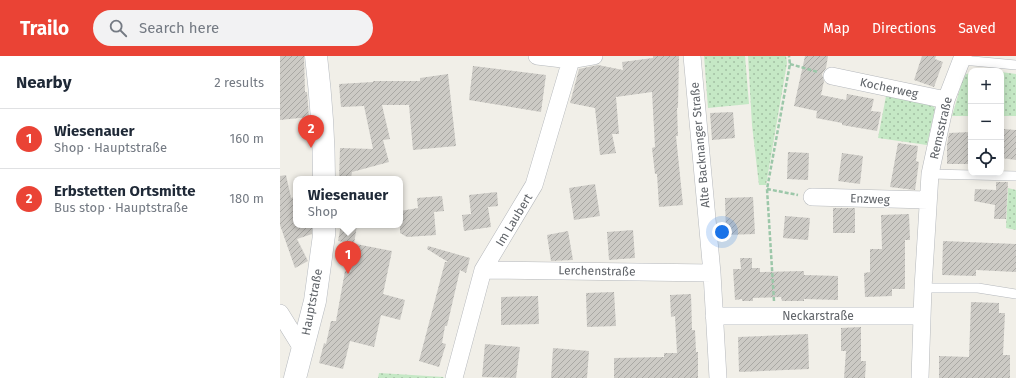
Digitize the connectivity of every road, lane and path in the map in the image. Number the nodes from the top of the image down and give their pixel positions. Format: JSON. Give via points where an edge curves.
{"nodes":[{"id":1,"x":316,"y":56,"type":"edge"},
{"id":2,"x":536,"y":56,"type":"edge"},
{"id":3,"x":594,"y":56,"type":"edge"},
{"id":4,"x":692,"y":56,"type":"edge"},
{"id":5,"x":789,"y":56,"type":"edge"},
{"id":6,"x":563,"y":58,"type":"edge"},
{"id":7,"x":963,"y":58,"type":"edge"},
{"id":8,"x":790,"y":64,"type":"junction"},
{"id":9,"x":1016,"y":65,"type":"edge"},
{"id":10,"x":832,"y":76,"type":"joint"},
{"id":11,"x":946,"y":100,"type":"junction"},
{"id":12,"x":930,"y":174,"type":"junction"},
{"id":13,"x":324,"y":176,"type":"edge"},
{"id":14,"x":1016,"y":176,"type":"edge"},
{"id":15,"x":767,"y":189,"type":"junction"},
{"id":16,"x":812,"y":197,"type":"joint"},
{"id":17,"x":928,"y":200,"type":"junction"},
{"id":18,"x":324,"y":228,"type":"edge"},
{"id":19,"x":483,"y":270,"type":"junction"},
{"id":20,"x":712,"y":273,"type":"junction"},
{"id":21,"x":923,"y":288,"type":"junction"},
{"id":22,"x":1016,"y":294,"type":"edge"},
{"id":23,"x":280,"y":312,"type":"edge"},
{"id":24,"x":714,"y":316,"type":"junction"},
{"id":25,"x":775,"y":316,"type":"junction"},
{"id":26,"x":922,"y":316,"type":"junction"},
{"id":27,"x":303,"y":350,"type":"junction"},
{"id":28,"x":295,"y":378,"type":"edge"},
{"id":29,"x":454,"y":378,"type":"edge"},
{"id":30,"x":718,"y":378,"type":"edge"},
{"id":31,"x":920,"y":378,"type":"edge"}],
"edges":[{"from":1,"to":13,"type":"street","via":[[321,101]]},
{"from":2,"to":6,"type":"street"},
{"from":3,"to":6,"type":"street"},
{"from":4,"to":20,"type":"street","name":"Alte Backnanger Straße"},
{"from":5,"to":8,"type":"path"},
{"from":6,"to":19,"type":"street","name":"Im Laubert","via":[[534,185]]},
{"from":7,"to":9,"type":"lane","name":"Remsstraße"},
{"from":7,"to":11,"type":"street","name":"Remsstraße"},
{"from":8,"to":10,"type":"path"},
{"from":8,"to":15,"type":"path"},
{"from":10,"to":11,"type":"street","name":"Kocherweg"},
{"from":11,"to":12,"type":"street","name":"Remsstraße"},
{"from":12,"to":14,"type":"lane","name":"Remsstraße"},
{"from":12,"to":17,"type":"street","name":"Remsstraße"},
{"from":15,"to":16,"type":"path"},
{"from":15,"to":25,"type":"path"},
{"from":16,"to":17,"type":"street","name":"Enzweg"},
{"from":17,"to":21,"type":"street","name":"Remsstraße"},
{"from":18,"to":27,"type":"street","name":"Hauptstraße","via":[[314,301]]},
{"from":19,"to":20,"type":"street","name":"Lerchenstraße"},
{"from":19,"to":29,"type":"street","name":"Im Laubert"},
{"from":20,"to":24,"type":"street","name":"Alte Backnanger Straße"},
{"from":21,"to":22,"type":"lane","via":[[978,288]]},
{"from":21,"to":26,"type":"street","name":"Remsstraße"},
{"from":23,"to":27,"type":"street"},
{"from":24,"to":25,"type":"street","name":"Neckarstraße"},
{"from":24,"to":30,"type":"street","name":"Alte Backnanger Straße"},
{"from":25,"to":26,"type":"street","name":"Neckarstraße"},
{"from":26,"to":31,"type":"street","name":"Remsstraße"},
{"from":27,"to":28,"type":"street","name":"Hauptstraße"}]}
